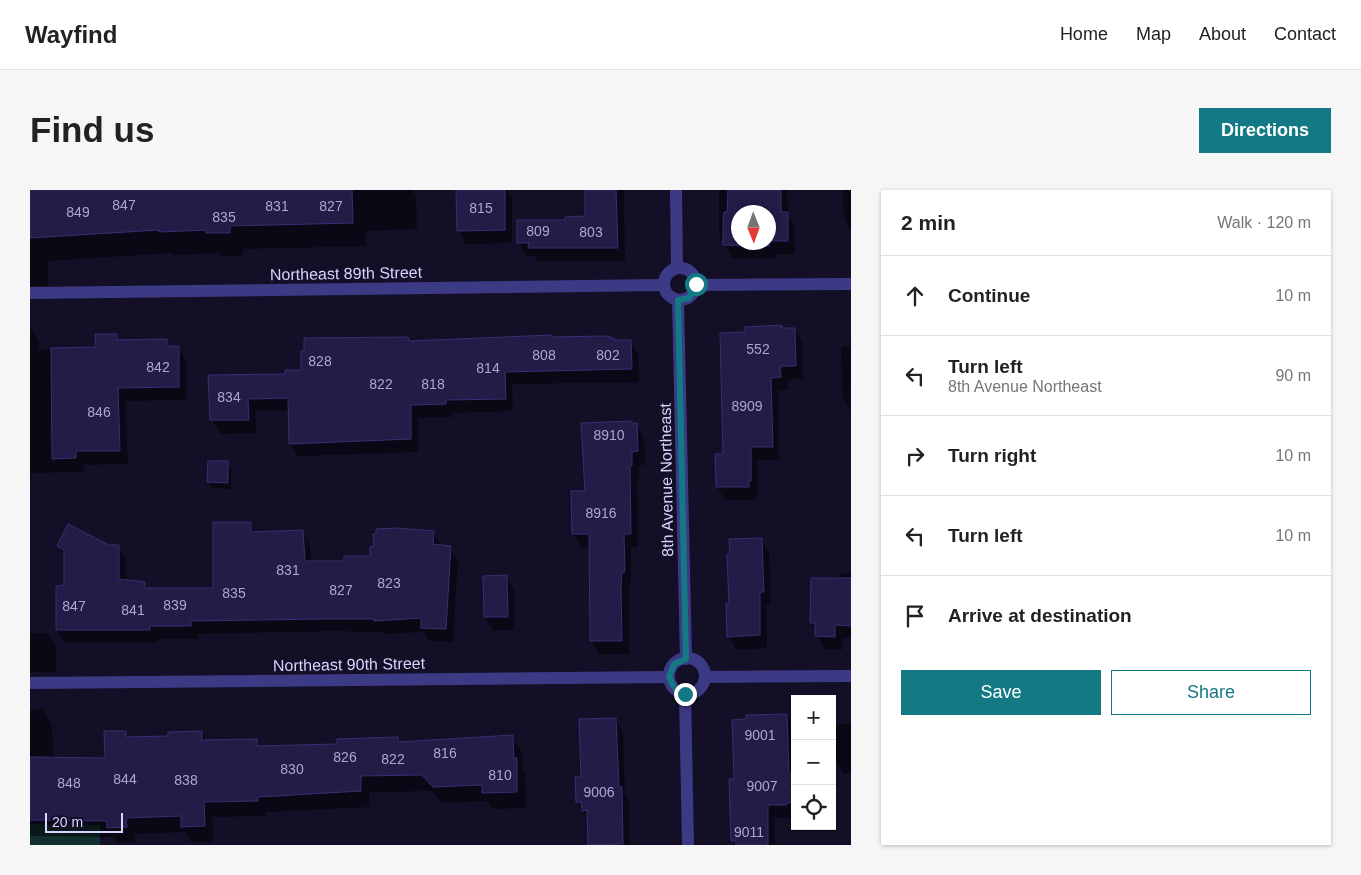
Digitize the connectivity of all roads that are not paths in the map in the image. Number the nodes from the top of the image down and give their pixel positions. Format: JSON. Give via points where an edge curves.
{"nodes":[{"id":1,"x":676,"y":190,"type":"edge"},
{"id":2,"x":677,"y":268,"type":"junction"},
{"id":3,"x":851,"y":284,"type":"edge"},
{"id":4,"x":663,"y":285,"type":"junction"},
{"id":5,"x":696,"y":285,"type":"junction"},
{"id":6,"x":30,"y":293,"type":"edge"},
{"id":7,"x":678,"y":300,"type":"junction"},
{"id":8,"x":686,"y":659,"type":"junction"},
{"id":9,"x":851,"y":676,"type":"edge"},
{"id":10,"x":669,"y":677,"type":"junction"},
{"id":11,"x":705,"y":677,"type":"junction"},
{"id":12,"x":30,"y":683,"type":"edge"},
{"id":13,"x":685,"y":694,"type":"junction"},
{"id":14,"x":688,"y":845,"type":"edge"}],
"edges":[{"from":1,"to":2,"type":"street"},
{"from":2,"to":4,"type":"street","via":[[668,273]]},
{"from":2,"to":5,"type":"street","via":[[692,274]]},
{"from":3,"to":5,"type":"street"},
{"from":4,"to":6,"type":"street","name":"Northeast 89th Street"},
{"from":4,"to":7,"type":"street","via":[[669,296]]},
{"from":5,"to":7,"type":"street","via":[[689,298]]},
{"from":7,"to":8,"type":"street","name":"8th Avenue Northeast"},
{"from":8,"to":10,"type":"street","via":[[674,664]]},
{"from":8,"to":11,"type":"street","via":[[701,665]]},
{"from":9,"to":11,"type":"street"},
{"from":10,"to":12,"type":"street","name":"Northeast 90th Street"},
{"from":10,"to":13,"type":"street","via":[[675,689]]},
{"from":11,"to":13,"type":"street","via":[[700,688]]},
{"from":13,"to":14,"type":"street"}]}
